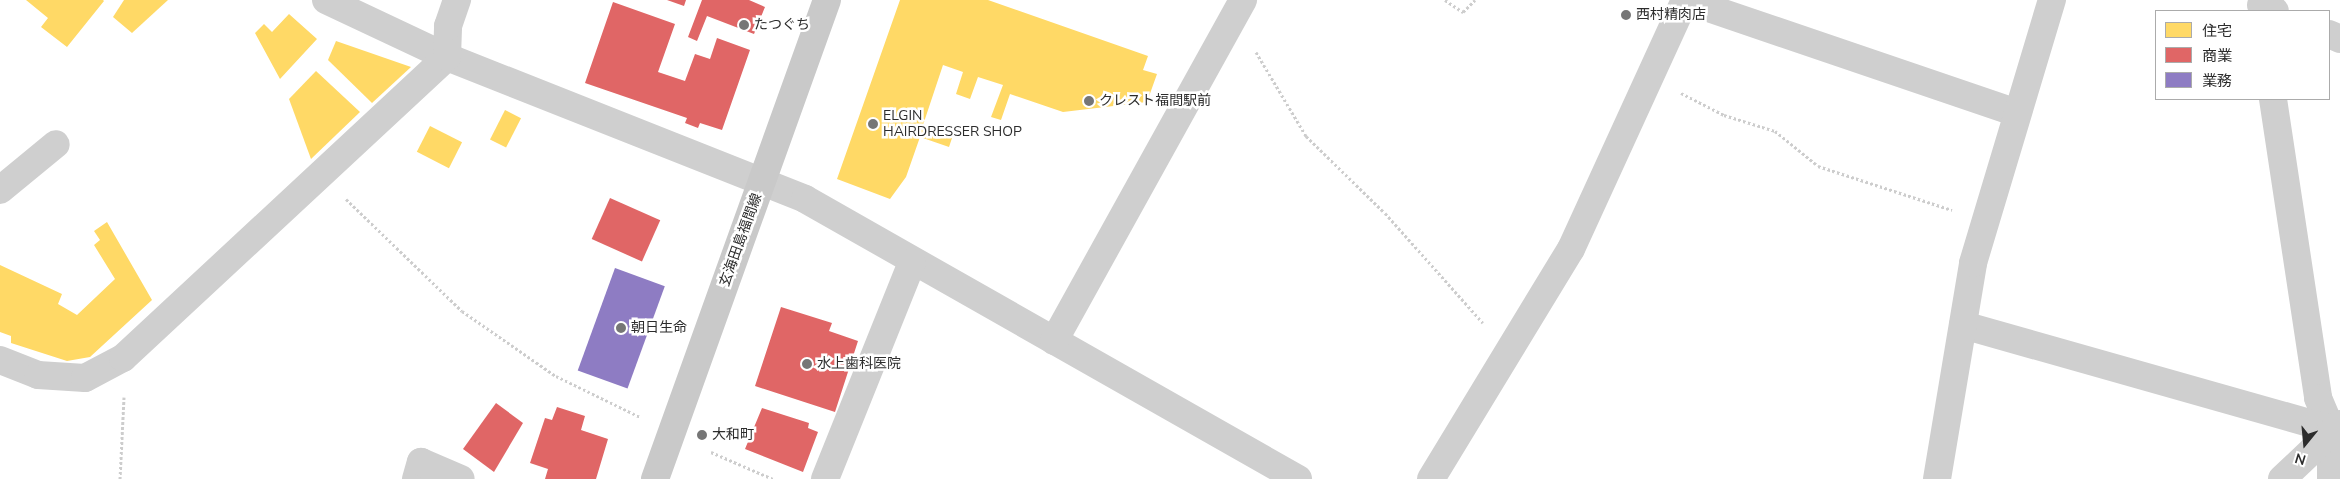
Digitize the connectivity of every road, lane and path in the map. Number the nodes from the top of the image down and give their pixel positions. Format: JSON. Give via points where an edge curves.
{"nodes":[{"id":1,"x":326,"y":0,"type":"edge"},
{"id":2,"x":457,"y":0,"type":"edge"},
{"id":3,"x":826,"y":0,"type":"edge"},
{"id":4,"x":1445,"y":0,"type":"edge"},
{"id":5,"x":1475,"y":0,"type":"edge"},
{"id":6,"x":2052,"y":0,"type":"edge"},
{"id":7,"x":1239,"y":8,"type":"edge"},
{"id":8,"x":447,"y":57,"type":"junction"},
{"id":9,"x":1649,"y":77,"type":"junction"},
{"id":10,"x":2273,"y":100,"type":"edge"},
{"id":11,"x":2016,"y":113,"type":"junction"},
{"id":12,"x":56,"y":144,"type":"dead end"},
{"id":13,"x":321,"y":174,"type":"junction"},
{"id":14,"x":762,"y":181,"type":"junction"},
{"id":15,"x":0,"y":190,"type":"edge"},
{"id":16,"x":1985,"y":221,"type":"junction"},
{"id":17,"x":912,"y":263,"type":"junction"},
{"id":18,"x":1963,"y":325,"type":"junction"},
{"id":19,"x":1054,"y":341,"type":"junction"},
{"id":20,"x":1511,"y":346,"type":"junction"},
{"id":21,"x":123,"y":358,"type":"junction"},
{"id":22,"x":0,"y":360,"type":"edge"},
{"id":23,"x":643,"y":419,"type":"dead end"},
{"id":24,"x":2337,"y":428,"type":"edge"},
{"id":25,"x":711,"y":452,"type":"dead end"},
{"id":26,"x":120,"y":479,"type":"edge"},
{"id":27,"x":416,"y":479,"type":"edge"},
{"id":28,"x":461,"y":479,"type":"edge"},
{"id":29,"x":655,"y":479,"type":"edge"},
{"id":30,"x":773,"y":479,"type":"edge"},
{"id":31,"x":825,"y":479,"type":"edge"},
{"id":32,"x":1298,"y":479,"type":"edge"},
{"id":33,"x":1431,"y":479,"type":"edge"},
{"id":34,"x":1937,"y":479,"type":"edge"},
{"id":35,"x":2282,"y":479,"type":"edge"},
{"id":36,"x":2331,"y":479,"type":"edge"}],
"edges":[{"from":1,"to":8,"type":"street"},
{"from":2,"to":8,"type":"street","via":[[448,26]]},
{"from":3,"to":14,"type":"main road","name":"玄海田島福間線"},
{"from":4,"to":5,"type":"path","via":[[1463,12]]},
{"from":6,"to":11,"type":"street"},
{"from":7,"to":19,"type":"street","via":[[1166,132]]},
{"from":7,"to":20,"type":"path","via":[[1306,136],[1385,213],[1472,314]]},
{"from":8,"to":13,"type":"street"},
{"from":8,"to":14,"type":"street"},
{"from":9,"to":11,"type":"street","via":[[1685,0]]},
{"from":9,"to":16,"type":"path","via":[[1724,115],[1775,130],[1818,166]]},
{"from":9,"to":20,"type":"street","via":[[1571,249]]},
{"from":10,"to":24,"type":"street","via":[[2318,398]]},
{"from":11,"to":16,"type":"street"},
{"from":12,"to":15,"type":"street"},
{"from":13,"to":21,"type":"street"},
{"from":13,"to":23,"type":"path","via":[[462,311],[556,376]]},
{"from":14,"to":17,"type":"street","via":[[805,198]]},
{"from":14,"to":29,"type":"main road","name":"玄海田島福間線"},
{"from":16,"to":18,"type":"street"},
{"from":17,"to":19,"type":"street"},
{"from":17,"to":31,"type":"street"},
{"from":18,"to":24,"type":"street"},
{"from":18,"to":34,"type":"street"},
{"from":19,"to":32,"type":"street"},
{"from":20,"to":33,"type":"street"},
{"from":21,"to":22,"type":"street","via":[[84,378],[38,375]]},
{"from":21,"to":26,"type":"path","via":[[124,438]]},
{"from":24,"to":35,"type":"street"},
{"from":24,"to":36,"type":"street"},
{"from":25,"to":30,"type":"path"},
{"from":27,"to":28,"type":"street","via":[[421,462]]}]}
